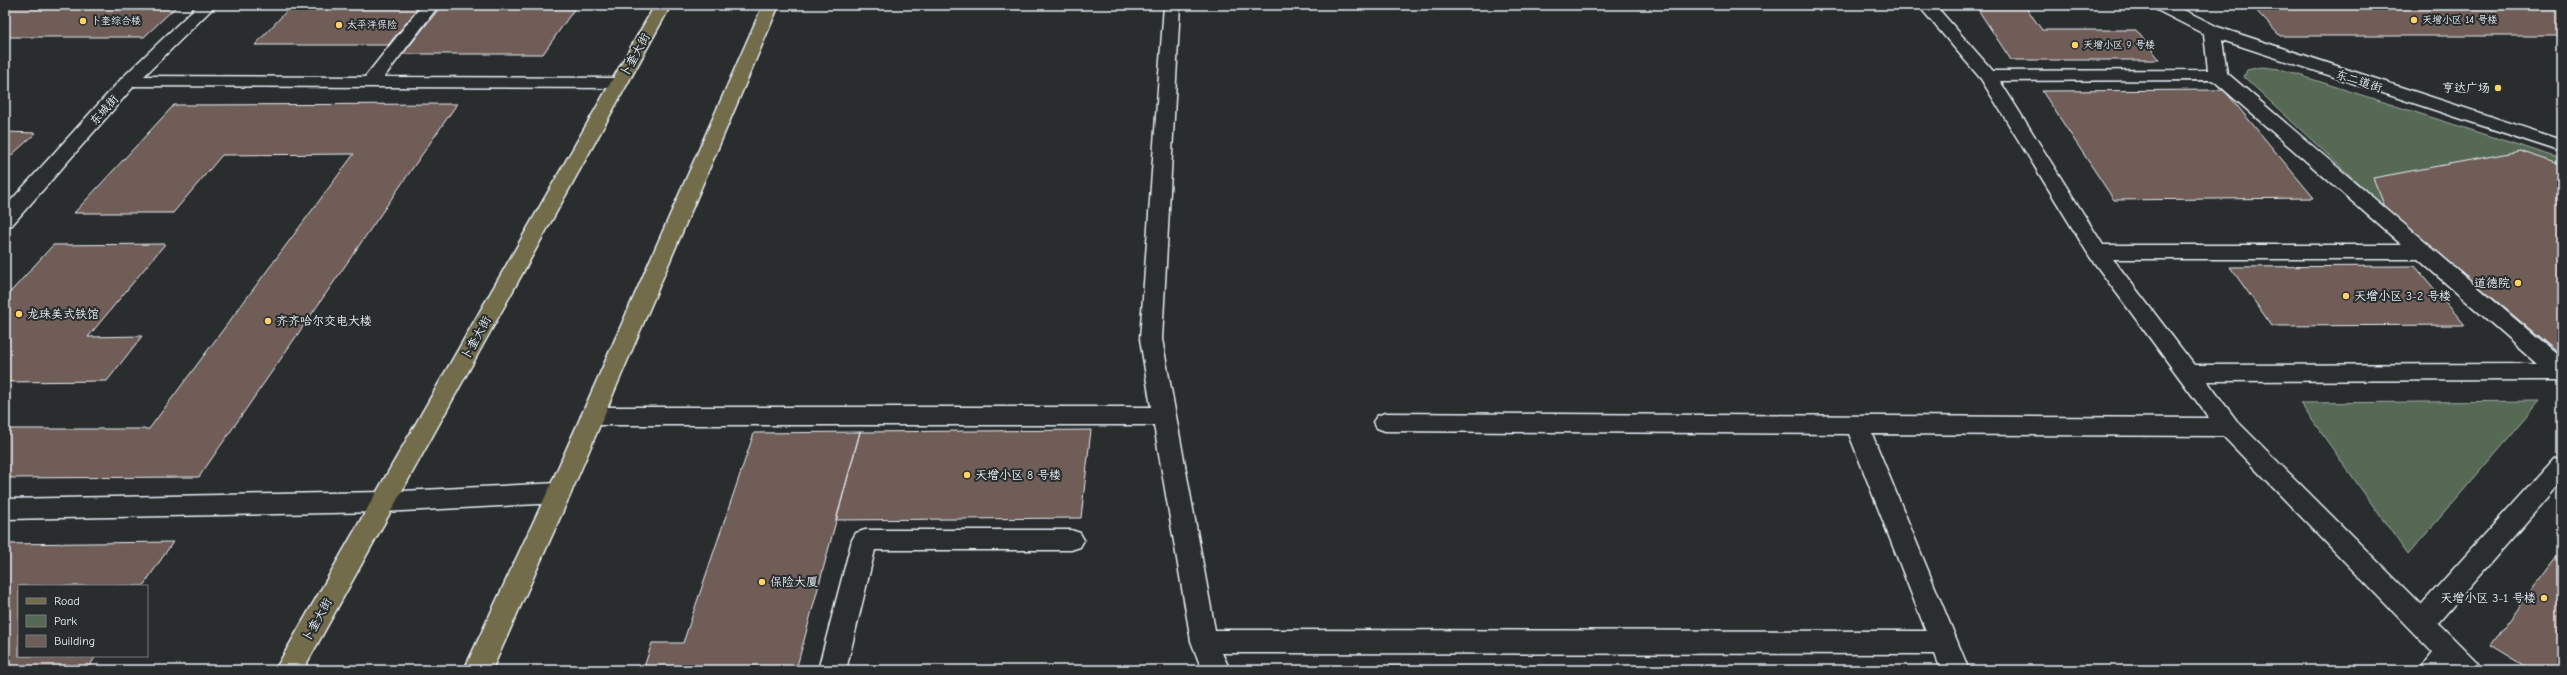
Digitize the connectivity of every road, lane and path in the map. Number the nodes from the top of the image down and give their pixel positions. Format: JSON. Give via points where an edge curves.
{"nodes":[{"id":1,"x":208,"y":5,"type":"edge"},
{"id":2,"x":431,"y":5,"type":"edge"},
{"id":3,"x":663,"y":5,"type":"edge"},
{"id":4,"x":771,"y":5,"type":"edge"},
{"id":5,"x":1172,"y":5,"type":"edge"},
{"id":6,"x":1926,"y":5,"type":"edge"},
{"id":7,"x":2161,"y":5,"type":"edge"},
{"id":8,"x":2212,"y":31,"type":"junction"},
{"id":9,"x":2218,"y":75,"type":"junction"},
{"id":10,"x":1988,"y":76,"type":"junction"},
{"id":11,"x":129,"y":81,"type":"junction"},
{"id":12,"x":370,"y":82,"type":"junction"},
{"id":13,"x":619,"y":83,"type":"junction"},
{"id":14,"x":2562,"y":146,"type":"edge"},
{"id":15,"x":5,"y":220,"type":"edge"},
{"id":16,"x":2097,"y":252,"type":"junction"},
{"id":17,"x":2421,"y":252,"type":"junction"},
{"id":18,"x":2562,"y":372,"type":"edge"},
{"id":19,"x":2188,"y":374,"type":"junction"},
{"id":20,"x":593,"y":416,"type":"junction"},
{"id":21,"x":1164,"y":416,"type":"junction"},
{"id":22,"x":1385,"y":422,"type":"dead end"},
{"id":23,"x":1857,"y":425,"type":"junction"},
{"id":24,"x":2229,"y":427,"type":"junction"},
{"id":25,"x":2562,"y":464,"type":"edge"},
{"id":26,"x":560,"y":493,"type":"junction"},
{"id":27,"x":383,"y":502,"type":"junction"},
{"id":28,"x":5,"y":509,"type":"edge"},
{"id":29,"x":1071,"y":540,"type":"dead end"},
{"id":30,"x":2421,"y":623,"type":"junction"},
{"id":31,"x":1204,"y":640,"type":"junction"},
{"id":32,"x":1944,"y":643,"type":"junction"},
{"id":33,"x":2451,"y":664,"type":"edge"},
{"id":34,"x":289,"y":670,"type":"edge"},
{"id":35,"x":478,"y":670,"type":"edge"},
{"id":36,"x":832,"y":670,"type":"edge"},
{"id":37,"x":1216,"y":670,"type":"edge"},
{"id":38,"x":1955,"y":670,"type":"edge"}],
"edges":[{"from":1,"to":11,"type":"street","name":"东城街"},
{"from":2,"to":12,"type":"street"},
{"from":3,"to":13,"type":"main road","name":"卜奎大街"},
{"from":4,"to":20,"type":"main road"},
{"from":5,"to":21,"type":"street","via":[[1150,339]]},
{"from":6,"to":10,"type":"street"},
{"from":7,"to":8,"type":"street","name":"东二道街"},
{"from":8,"to":9,"type":"street"},
{"from":8,"to":14,"type":"street","name":"东二道街"},
{"from":9,"to":10,"type":"street"},
{"from":9,"to":17,"type":"street"},
{"from":10,"to":16,"type":"street"},
{"from":11,"to":12,"type":"street"},
{"from":11,"to":15,"type":"street","name":"东城街"},
{"from":12,"to":13,"type":"street"},
{"from":13,"to":27,"type":"main road","name":"卜奎大街"},
{"from":16,"to":17,"type":"street"},
{"from":16,"to":19,"type":"street"},
{"from":17,"to":18,"type":"street"},
{"from":18,"to":19,"type":"street"},
{"from":19,"to":24,"type":"street"},
{"from":20,"to":21,"type":"street"},
{"from":20,"to":26,"type":"main road"},
{"from":21,"to":31,"type":"street"},
{"from":22,"to":23,"type":"street"},
{"from":23,"to":24,"type":"street"},
{"from":23,"to":32,"type":"street"},
{"from":24,"to":30,"type":"street"},
{"from":25,"to":30,"type":"street"},
{"from":26,"to":27,"type":"street"},
{"from":26,"to":35,"type":"main road"},
{"from":27,"to":28,"type":"street"},
{"from":27,"to":34,"type":"main road","name":"卜奎大街"},
{"from":29,"to":36,"type":"street","via":[[865,540]]},
{"from":30,"to":33,"type":"street"},
{"from":31,"to":32,"type":"street"},
{"from":31,"to":37,"type":"street"},
{"from":32,"to":38,"type":"street"}]}
